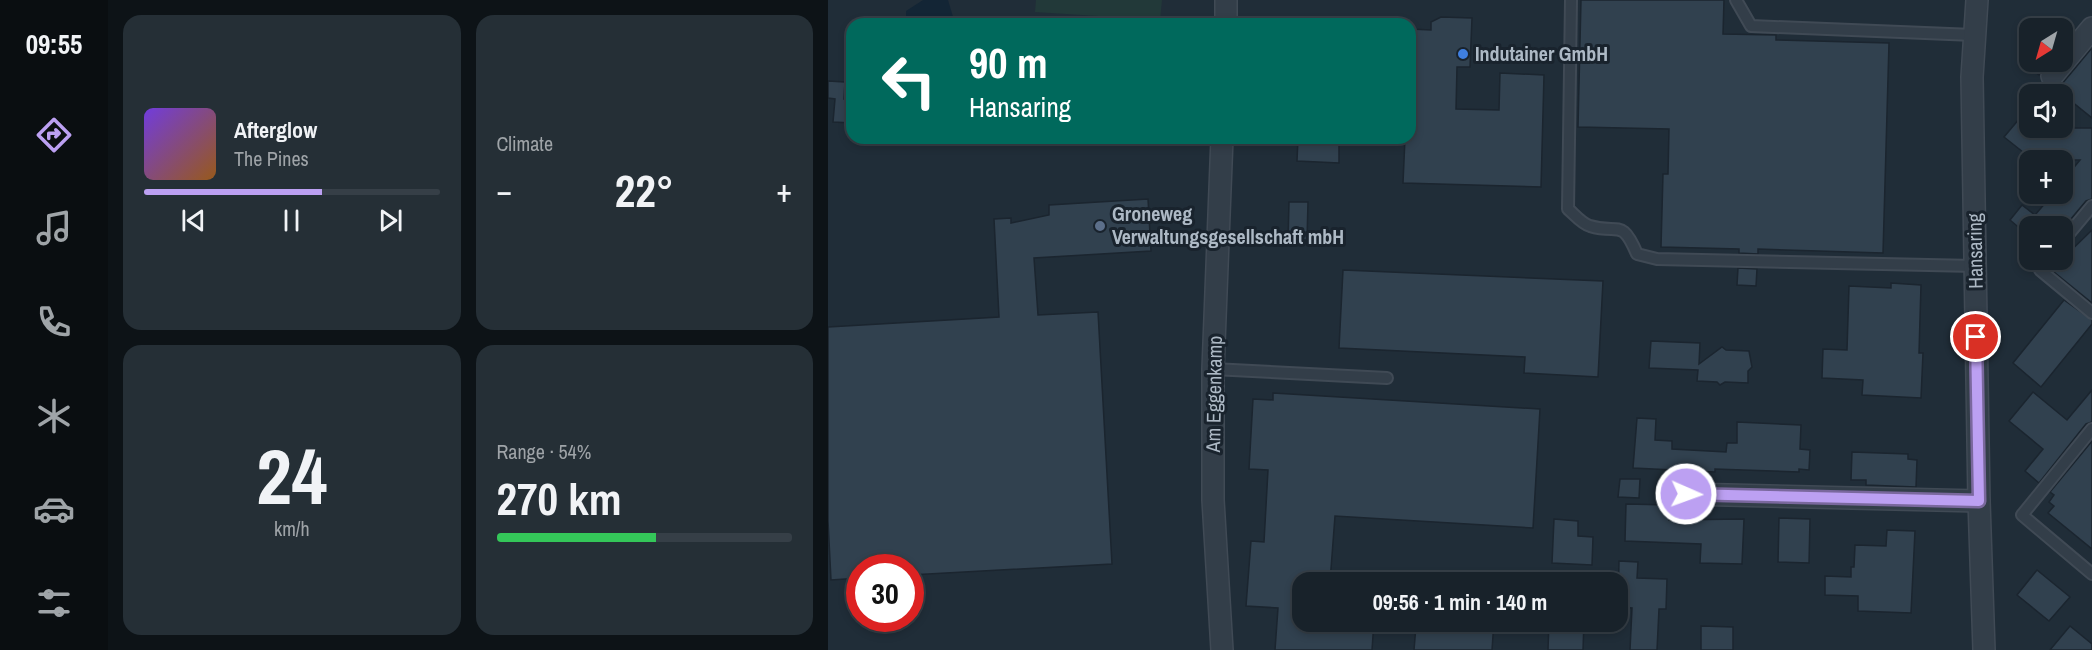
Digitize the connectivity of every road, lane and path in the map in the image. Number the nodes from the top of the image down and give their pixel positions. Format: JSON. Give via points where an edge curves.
{"nodes":[{"id":1,"x":1226,"y":0,"type":"edge"},
{"id":2,"x":1571,"y":0,"type":"edge"},
{"id":3,"x":1736,"y":0,"type":"edge"},
{"id":4,"x":1977,"y":0,"type":"edge"},
{"id":5,"x":1226,"y":18,"type":"edge"},
{"id":6,"x":2092,"y":28,"type":"edge"},
{"id":7,"x":1974,"y":35,"type":"junction"},
{"id":8,"x":2052,"y":76,"type":"dead end"},
{"id":9,"x":1222,"y":144,"type":"edge"},
{"id":10,"x":2092,"y":206,"type":"edge"},
{"id":11,"x":2073,"y":229,"type":"edge"},
{"id":12,"x":1975,"y":266,"type":"junction"},
{"id":13,"x":2040,"y":270,"type":"edge"},
{"id":14,"x":2092,"y":313,"type":"edge"},
{"id":15,"x":1213,"y":369,"type":"junction"},
{"id":16,"x":1387,"y":378,"type":"dead end"},
{"id":17,"x":2092,"y":429,"type":"edge"},
{"id":18,"x":1686,"y":494,"type":"dead end"},
{"id":19,"x":1979,"y":501,"type":"junction"},
{"id":20,"x":2092,"y":574,"type":"edge"},
{"id":21,"x":1222,"y":650,"type":"edge"},
{"id":22,"x":1984,"y":650,"type":"edge"}],
"edges":[{"from":1,"to":5,"type":"street"},
{"from":2,"to":12,"type":"lane","via":[[1568,209],[1589,226],[1618,228],[1629,236],[1637,254],[1657,260]]},
{"from":3,"to":7,"type":"lane","via":[[1751,26]]},
{"from":4,"to":7,"type":"street","name":"Hansaring"},
{"from":6,"to":8,"type":"street"},
{"from":7,"to":12,"type":"street","name":"Hansaring"},
{"from":9,"to":15,"type":"street","name":"Am Eggenkamp"},
{"from":10,"to":11,"type":"lane"},
{"from":12,"to":19,"type":"street","name":"Hansaring"},
{"from":13,"to":14,"type":"lane"},
{"from":15,"to":16,"type":"lane"},
{"from":15,"to":21,"type":"street","name":"Am Eggenkamp","via":[[1213,500]]},
{"from":17,"to":20,"type":"lane","via":[[2022,515]]},
{"from":18,"to":19,"type":"street"},
{"from":19,"to":22,"type":"street","name":"Hansaring"}]}
